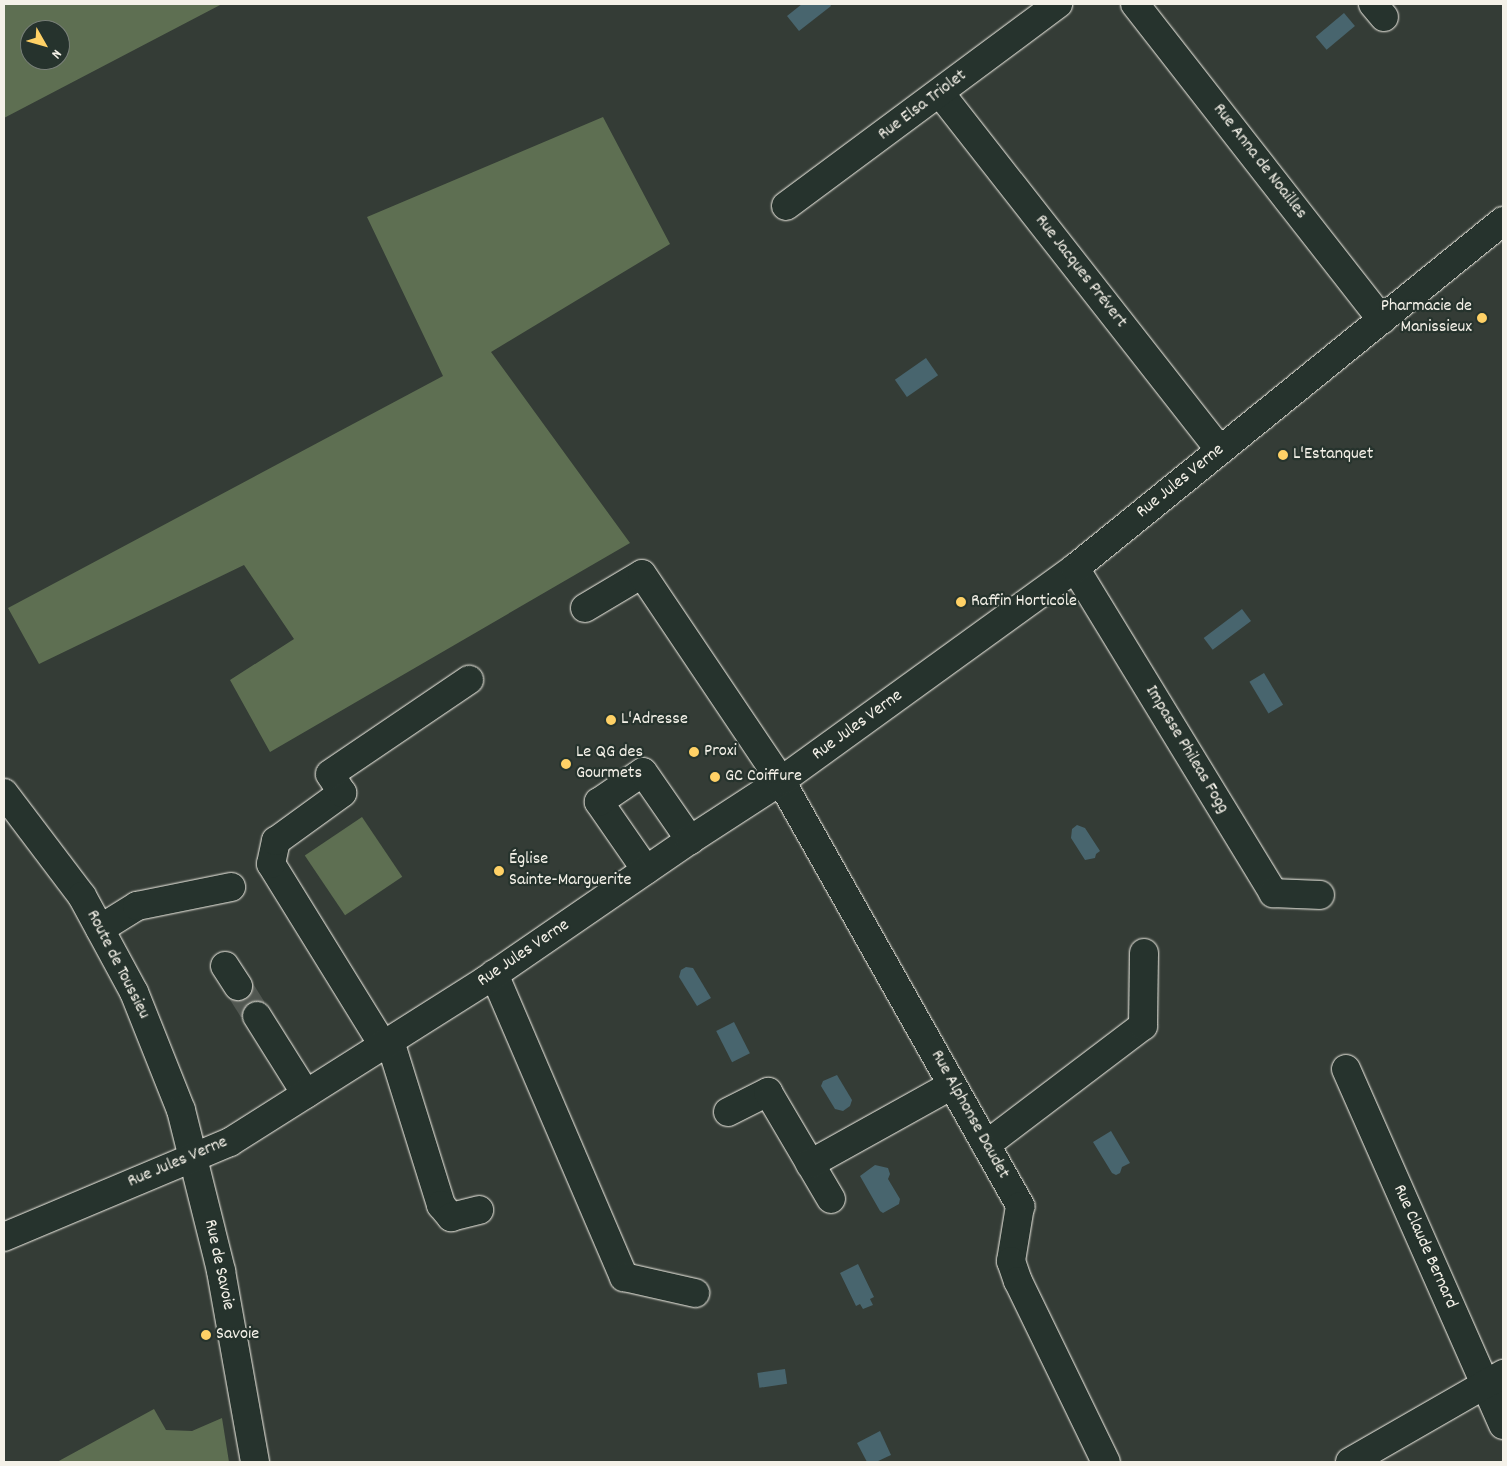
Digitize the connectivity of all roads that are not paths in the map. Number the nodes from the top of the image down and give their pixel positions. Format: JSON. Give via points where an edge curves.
{"nodes":[{"id":1,"x":1058,"y":4,"type":"edge"},
{"id":2,"x":1135,"y":4,"type":"edge"},
{"id":3,"x":940,"y":93,"type":"junction"},
{"id":4,"x":786,"y":206,"type":"dead end"},
{"id":5,"x":1503,"y":221,"type":"edge"},
{"id":6,"x":1382,"y":320,"type":"junction"},
{"id":7,"x":1220,"y":450,"type":"junction"},
{"id":8,"x":1075,"y":568,"type":"junction"},
{"id":9,"x":585,"y":608,"type":"dead end"},
{"id":10,"x":469,"y":680,"type":"dead end"},
{"id":11,"x":782,"y":781,"type":"junction"},
{"id":12,"x":4,"y":793,"type":"edge"},
{"id":13,"x":690,"y":840,"type":"junction"},
{"id":14,"x":646,"y":870,"type":"junction"},
{"id":15,"x":231,"y":888,"type":"dead end"},
{"id":16,"x":1320,"y":895,"type":"dead end"},
{"id":17,"x":100,"y":929,"type":"junction"},
{"id":18,"x":1144,"y":953,"type":"dead end"},
{"id":19,"x":494,"y":974,"type":"junction"},
{"id":20,"x":257,"y":1016,"type":"tunnel mouth"},
{"id":21,"x":386,"y":1043,"type":"junction"},
{"id":22,"x":1346,"y":1069,"type":"dead end"},
{"id":23,"x":952,"y":1084,"type":"junction"},
{"id":24,"x":306,"y":1094,"type":"junction"},
{"id":25,"x":728,"y":1112,"type":"dead end"},
{"id":26,"x":986,"y":1145,"type":"junction"},
{"id":27,"x":193,"y":1157,"type":"junction"},
{"id":28,"x":810,"y":1164,"type":"junction"},
{"id":29,"x":831,"y":1199,"type":"dead end"},
{"id":30,"x":479,"y":1210,"type":"dead end"},
{"id":31,"x":4,"y":1237,"type":"edge"},
{"id":32,"x":695,"y":1293,"type":"dead end"},
{"id":33,"x":1494,"y":1379,"type":"edge"},
{"id":34,"x":1503,"y":1425,"type":"edge"},
{"id":35,"x":255,"y":1462,"type":"edge"},
{"id":36,"x":1106,"y":1462,"type":"edge"},
{"id":37,"x":1350,"y":1462,"type":"edge"}],
"edges":[{"from":1,"to":3,"type":"street","name":"Rue Elsa Triolet"},
{"from":2,"to":6,"type":"street","name":"Rue Anna de Noailles"},
{"from":3,"to":4,"type":"street","name":"Rue Elsa Triolet"},
{"from":3,"to":7,"type":"street","name":"Rue Jacques Prévert"},
{"from":5,"to":6,"type":"street","name":"Rue Jules Verne"},
{"from":6,"to":7,"type":"street","name":"Rue Jules Verne"},
{"from":7,"to":8,"type":"street","name":"Rue Jules Verne"},
{"from":8,"to":11,"type":"street","name":"Rue Jules Verne"},
{"from":8,"to":16,"type":"street","name":"Impasse Phileas Fogg","via":[[1273,893]]},
{"from":9,"to":11,"type":"street","name":"Rue Alphonse Daudet","via":[[642,574]]},
{"from":10,"to":21,"type":"street","via":[[330,774],[342,793],[276,841],[271,864]]},
{"from":11,"to":13,"type":"street","name":"Rue Jules Verne"},
{"from":11,"to":23,"type":"street","name":"Rue Alphonse Daudet"},
{"from":12,"to":17,"type":"street","name":"Route de Toussieu","via":[[82,896]]},
{"from":13,"to":14,"type":"street","name":"Rue Jules Verne"},
{"from":13,"to":14,"type":"street","via":[[643,772],[599,802]]},
{"from":14,"to":19,"type":"street","name":"Rue Jules Verne"},
{"from":15,"to":17,"type":"street","via":[[137,906]]},
{"from":17,"to":27,"type":"street","name":"Route de Toussieu","via":[[134,992],[181,1110]]},
{"from":18,"to":26,"type":"street","via":[[1143,1026]]},
{"from":19,"to":21,"type":"street","name":"Rue Jules Verne"},
{"from":19,"to":32,"type":"street","via":[[624,1276]]},
{"from":20,"to":24,"type":"street"},
{"from":21,"to":24,"type":"street","name":"Rue Jules Verne"},
{"from":21,"to":30,"type":"street","via":[[441,1205],[451,1217]]},
{"from":22,"to":33,"type":"street","name":"Rue Claude Bernard"},
{"from":23,"to":26,"type":"street","name":"Rue Alphonse Daudet"},
{"from":23,"to":28,"type":"street"},
{"from":24,"to":27,"type":"street","name":"Rue Jules Verne","via":[[230,1142]]},
{"from":25,"to":28,"type":"street","via":[[768,1092]]},
{"from":26,"to":36,"type":"street","name":"Rue Alphonse Daudet","via":[[1020,1206],[1012,1261],[1018,1281]]},
{"from":27,"to":31,"type":"street","name":"Rue Jules Verne"},
{"from":27,"to":35,"type":"street","name":"Rue de Savoie","via":[[221,1271]]},
{"from":28,"to":29,"type":"street"},
{"from":33,"to":34,"type":"street","name":"Rue Claude Bernard"},
{"from":33,"to":37,"type":"street"}]}
